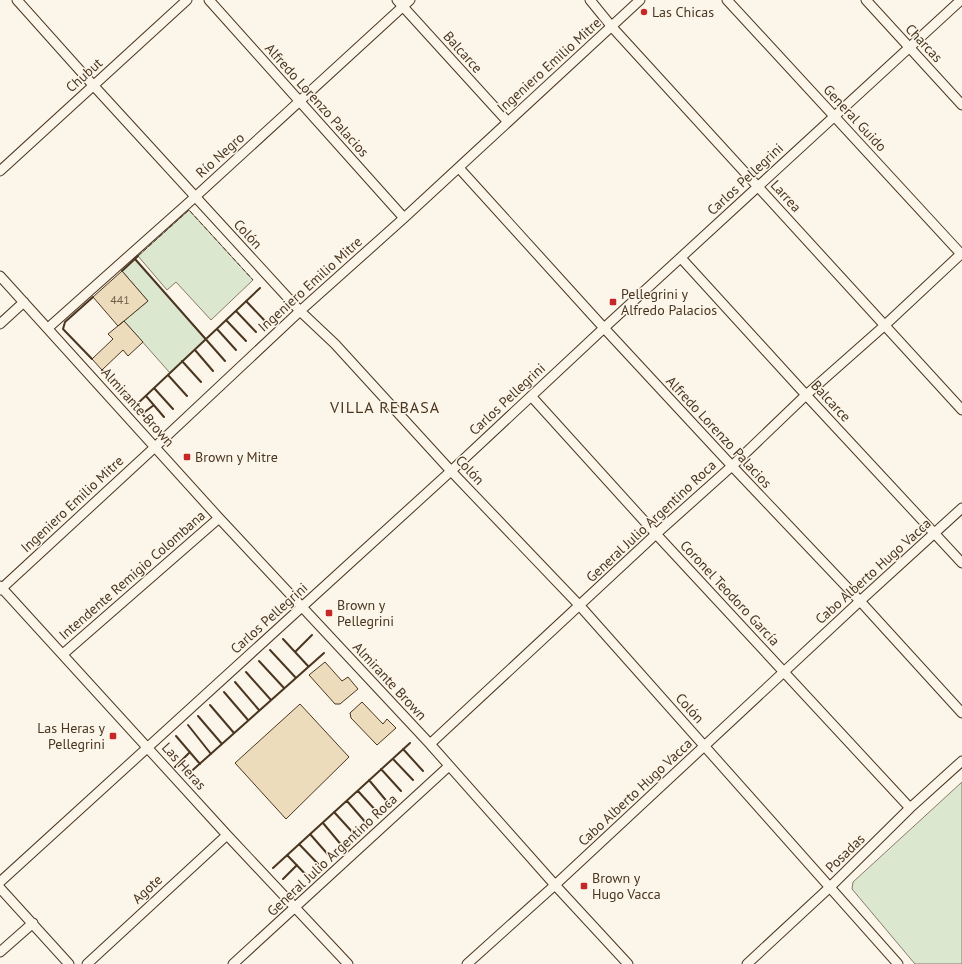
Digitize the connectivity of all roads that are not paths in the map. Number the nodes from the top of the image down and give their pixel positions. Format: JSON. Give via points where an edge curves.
{"nodes":[{"id":1,"x":17,"y":0,"type":"edge"},
{"id":2,"x":187,"y":0,"type":"edge"},
{"id":3,"x":209,"y":0,"type":"edge"},
{"id":4,"x":590,"y":0,"type":"edge"},
{"id":5,"x":640,"y":0,"type":"edge"},
{"id":6,"x":727,"y":0,"type":"edge"},
{"id":7,"x":866,"y":0,"type":"edge"},
{"id":8,"x":961,"y":0,"type":"edge"},
{"id":9,"x":403,"y":2,"type":"edge"},
{"id":10,"x":612,"y":27,"type":"junction"},
{"id":11,"x":910,"y":48,"type":"junction"},
{"id":12,"x":93,"y":85,"type":"junction"},
{"id":13,"x":300,"y":102,"type":"junction"},
{"id":14,"x":962,"y":105,"type":"edge"},
{"id":15,"x":835,"y":117,"type":"junction"},
{"id":16,"x":508,"y":122,"type":"junction"},
{"id":17,"x":458,"y":168,"type":"junction"},
{"id":18,"x":0,"y":171,"type":"edge"},
{"id":19,"x":758,"y":186,"type":"junction"},
{"id":20,"x":195,"y":197,"type":"junction"},
{"id":21,"x":404,"y":218,"type":"junction"},
{"id":22,"x":962,"y":254,"type":"edge"},
{"id":23,"x":681,"y":258,"type":"junction"},
{"id":24,"x":0,"y":276,"type":"edge"},
{"id":25,"x":24,"y":302,"type":"junction"},
{"id":26,"x":300,"y":311,"type":"junction"},
{"id":27,"x":0,"y":324,"type":"edge"},
{"id":28,"x":884,"y":326,"type":"junction"},
{"id":29,"x":48,"y":328,"type":"junction"},
{"id":30,"x":604,"y":328,"type":"junction"},
{"id":31,"x":806,"y":394,"type":"junction"},
{"id":32,"x":531,"y":396,"type":"junction"},
{"id":33,"x":962,"y":410,"type":"edge"},
{"id":34,"x":155,"y":447,"type":"junction"},
{"id":35,"x":732,"y":466,"type":"junction"},
{"id":36,"x":451,"y":471,"type":"junction"},
{"id":37,"x":962,"y":508,"type":"edge"},
{"id":38,"x":219,"y":518,"type":"junction"},
{"id":39,"x":656,"y":534,"type":"junction"},
{"id":40,"x":935,"y":534,"type":"junction"},
{"id":41,"x":962,"y":563,"type":"edge"},
{"id":42,"x":1,"y":588,"type":"edge"},
{"id":43,"x":860,"y":601,"type":"junction"},
{"id":44,"x":580,"y":606,"type":"junction"},
{"id":45,"x":302,"y":607,"type":"junction"},
{"id":46,"x":63,"y":654,"type":"junction"},
{"id":47,"x":785,"y":672,"type":"junction"},
{"id":48,"x":962,"y":713,"type":"edge"},
{"id":49,"x":430,"y":744,"type":"junction"},
{"id":50,"x":705,"y":746,"type":"junction"},
{"id":51,"x":147,"y":747,"type":"junction"},
{"id":52,"x":962,"y":761,"type":"edge"},
{"id":53,"x":449,"y":766,"type":"junction"},
{"id":54,"x":910,"y":808,"type":"junction"},
{"id":55,"x":227,"y":835,"type":"junction"},
{"id":56,"x":0,"y":882,"type":"edge"},
{"id":57,"x":555,"y":885,"type":"junction"},
{"id":58,"x":0,"y":888,"type":"edge"},
{"id":59,"x":829,"y":888,"type":"junction"},
{"id":60,"x":295,"y":908,"type":"junction"},
{"id":61,"x":33,"y":924,"type":"junction"},
{"id":62,"x":0,"y":952,"type":"edge"},
{"id":63,"x":69,"y":964,"type":"edge"},
{"id":64,"x":87,"y":964,"type":"edge"},
{"id":65,"x":233,"y":964,"type":"edge"},
{"id":66,"x":348,"y":964,"type":"edge"},
{"id":67,"x":467,"y":964,"type":"edge"},
{"id":68,"x":628,"y":964,"type":"edge"},
{"id":69,"x":747,"y":964,"type":"edge"},
{"id":70,"x":898,"y":964,"type":"edge"}],
"edges":[{"from":1,"to":12,"type":"street","name":"Colón"},
{"from":2,"to":12,"type":"street","name":"Chubut"},
{"from":3,"to":13,"type":"street","name":"Alfredo Lorenzo Palacios"},
{"from":4,"to":10,"type":"street","name":"Larrea"},
{"from":5,"to":10,"type":"street","name":"Ingeniero Emilio Mitre"},
{"from":6,"to":15,"type":"street","name":"General Guido"},
{"from":7,"to":11,"type":"street","name":"Charcas"},
{"from":8,"to":11,"type":"street","name":"Carlos Pellegrini"},
{"from":9,"to":13,"type":"street","name":"Río Negro"},
{"from":9,"to":16,"type":"street","name":"Balcarce"},
{"from":10,"to":16,"type":"street","name":"Ingeniero Emilio Mitre"},
{"from":10,"to":19,"type":"street","name":"Larrea"},
{"from":11,"to":14,"type":"street","name":"Charcas"},
{"from":11,"to":15,"type":"street","name":"Carlos Pellegrini"},
{"from":12,"to":18,"type":"street","name":"Chubut"},
{"from":12,"to":20,"type":"street","name":"Colón"},
{"from":13,"to":20,"type":"street","name":"Río Negro"},
{"from":13,"to":21,"type":"street","name":"Alfredo Lorenzo Palacios"},
{"from":15,"to":19,"type":"street","name":"Carlos Pellegrini"},
{"from":15,"to":22,"type":"street","name":"General Guido"},
{"from":16,"to":17,"type":"street","name":"Ingeniero Emilio Mitre"},
{"from":17,"to":21,"type":"street","name":"Ingeniero Emilio Mitre"},
{"from":17,"to":30,"type":"street","name":"Alfredo Lorenzo Palacios"},
{"from":19,"to":23,"type":"street","name":"Carlos Pellegrini"},
{"from":19,"to":28,"type":"street","name":"Larrea"},
{"from":20,"to":26,"type":"street","name":"Colón"},
{"from":20,"to":29,"type":"street","name":"Río Negro"},
{"from":21,"to":26,"type":"street","name":"Ingeniero Emilio Mitre"},
{"from":22,"to":28,"type":"street","name":"General Julio Argentino Roca"},
{"from":23,"to":30,"type":"street","name":"Carlos Pellegrini"},
{"from":23,"to":31,"type":"street","name":"Balcarce"},
{"from":24,"to":25,"type":"street","name":"Almirante Brown"},
{"from":25,"to":27,"type":"street"},
{"from":25,"to":29,"type":"street","name":"Almirante Brown"},
{"from":26,"to":34,"type":"street","name":"Ingeniero Emilio Mitre"},
{"from":26,"to":36,"type":"street","name":"Colón","via":[[335,344]]},
{"from":28,"to":31,"type":"street","name":"General Julio Argentino Roca"},
{"from":28,"to":33,"type":"street","name":"Larrea"},
{"from":29,"to":34,"type":"street","name":"Almirante Brown"},
{"from":30,"to":32,"type":"street","name":"Carlos Pellegrini"},
{"from":30,"to":35,"type":"street","name":"Alfredo Lorenzo Palacios"},
{"from":31,"to":35,"type":"street","name":"General Julio Argentino Roca"},
{"from":31,"to":40,"type":"street","name":"Balcarce"},
{"from":32,"to":36,"type":"street","name":"Carlos Pellegrini"},
{"from":32,"to":39,"type":"street","name":"Coronel Teodoro García"},
{"from":34,"to":38,"type":"street","name":"Almirante Brown"},
{"from":34,"to":42,"type":"street","name":"Ingeniero Emilio Mitre"},
{"from":35,"to":39,"type":"street","name":"General Julio Argentino Roca"},
{"from":35,"to":43,"type":"street","name":"Alfredo Lorenzo Palacios"},
{"from":36,"to":44,"type":"street","name":"Colón"},
{"from":36,"to":45,"type":"street","name":"Carlos Pellegrini"},
{"from":37,"to":40,"type":"street","name":"Cabo Alberto Hugo Vacca"},
{"from":38,"to":45,"type":"street","name":"Almirante Brown"},
{"from":38,"to":46,"type":"street","name":"Intendente Remigio Colombana"},
{"from":39,"to":44,"type":"street","name":"General Julio Argentino Roca"},
{"from":39,"to":47,"type":"street","name":"Coronel Teodoro García"},
{"from":40,"to":41,"type":"street","name":"Balcarce"},
{"from":40,"to":43,"type":"street","name":"Cabo Alberto Hugo Vacca"},
{"from":42,"to":46,"type":"street","name":"Las Heras"},
{"from":43,"to":47,"type":"street","name":"Cabo Alberto Hugo Vacca"},
{"from":43,"to":48,"type":"street","name":"Alfredo Lorenzo Palacios"},
{"from":44,"to":49,"type":"street","name":"General Julio Argentino Roca"},
{"from":44,"to":50,"type":"street","name":"Colón"},
{"from":45,"to":49,"type":"street","name":"Almirante Brown"},
{"from":45,"to":51,"type":"street","name":"Carlos Pellegrini"},
{"from":46,"to":51,"type":"street","name":"Las Heras"},
{"from":47,"to":50,"type":"street","name":"Cabo Alberto Hugo Vacca"},
{"from":47,"to":54,"type":"street","name":"Coronel Teodoro García"},
{"from":49,"to":53,"type":"street","name":"Almirante Brown"},
{"from":50,"to":57,"type":"street","name":"Cabo Alberto Hugo Vacca"},
{"from":50,"to":59,"type":"street","name":"Colón"},
{"from":51,"to":55,"type":"street","name":"Las Heras"},
{"from":51,"to":56,"type":"street","name":"Carlos Pellegrini"},
{"from":52,"to":54,"type":"street","name":"Posadas"},
{"from":53,"to":57,"type":"street","name":"Almirante Brown"},
{"from":53,"to":60,"type":"street","name":"General Julio Argentino Roca"},
{"from":54,"to":59,"type":"street","name":"Posadas"},
{"from":55,"to":60,"type":"street","name":"Las Heras"},
{"from":55,"to":64,"type":"street","name":"Agote"},
{"from":57,"to":67,"type":"street","name":"Cabo Alberto Hugo Vacca"},
{"from":57,"to":68,"type":"street","name":"Almirante Brown"},
{"from":58,"to":61,"type":"street"},
{"from":59,"to":69,"type":"street","name":"Posadas"},
{"from":59,"to":70,"type":"street","name":"Colón"},
{"from":60,"to":65,"type":"street","name":"General Julio Argentino Roca"},
{"from":60,"to":66,"type":"street","name":"Las Heras"},
{"from":61,"to":62,"type":"street"},
{"from":61,"to":63,"type":"street"}]}
